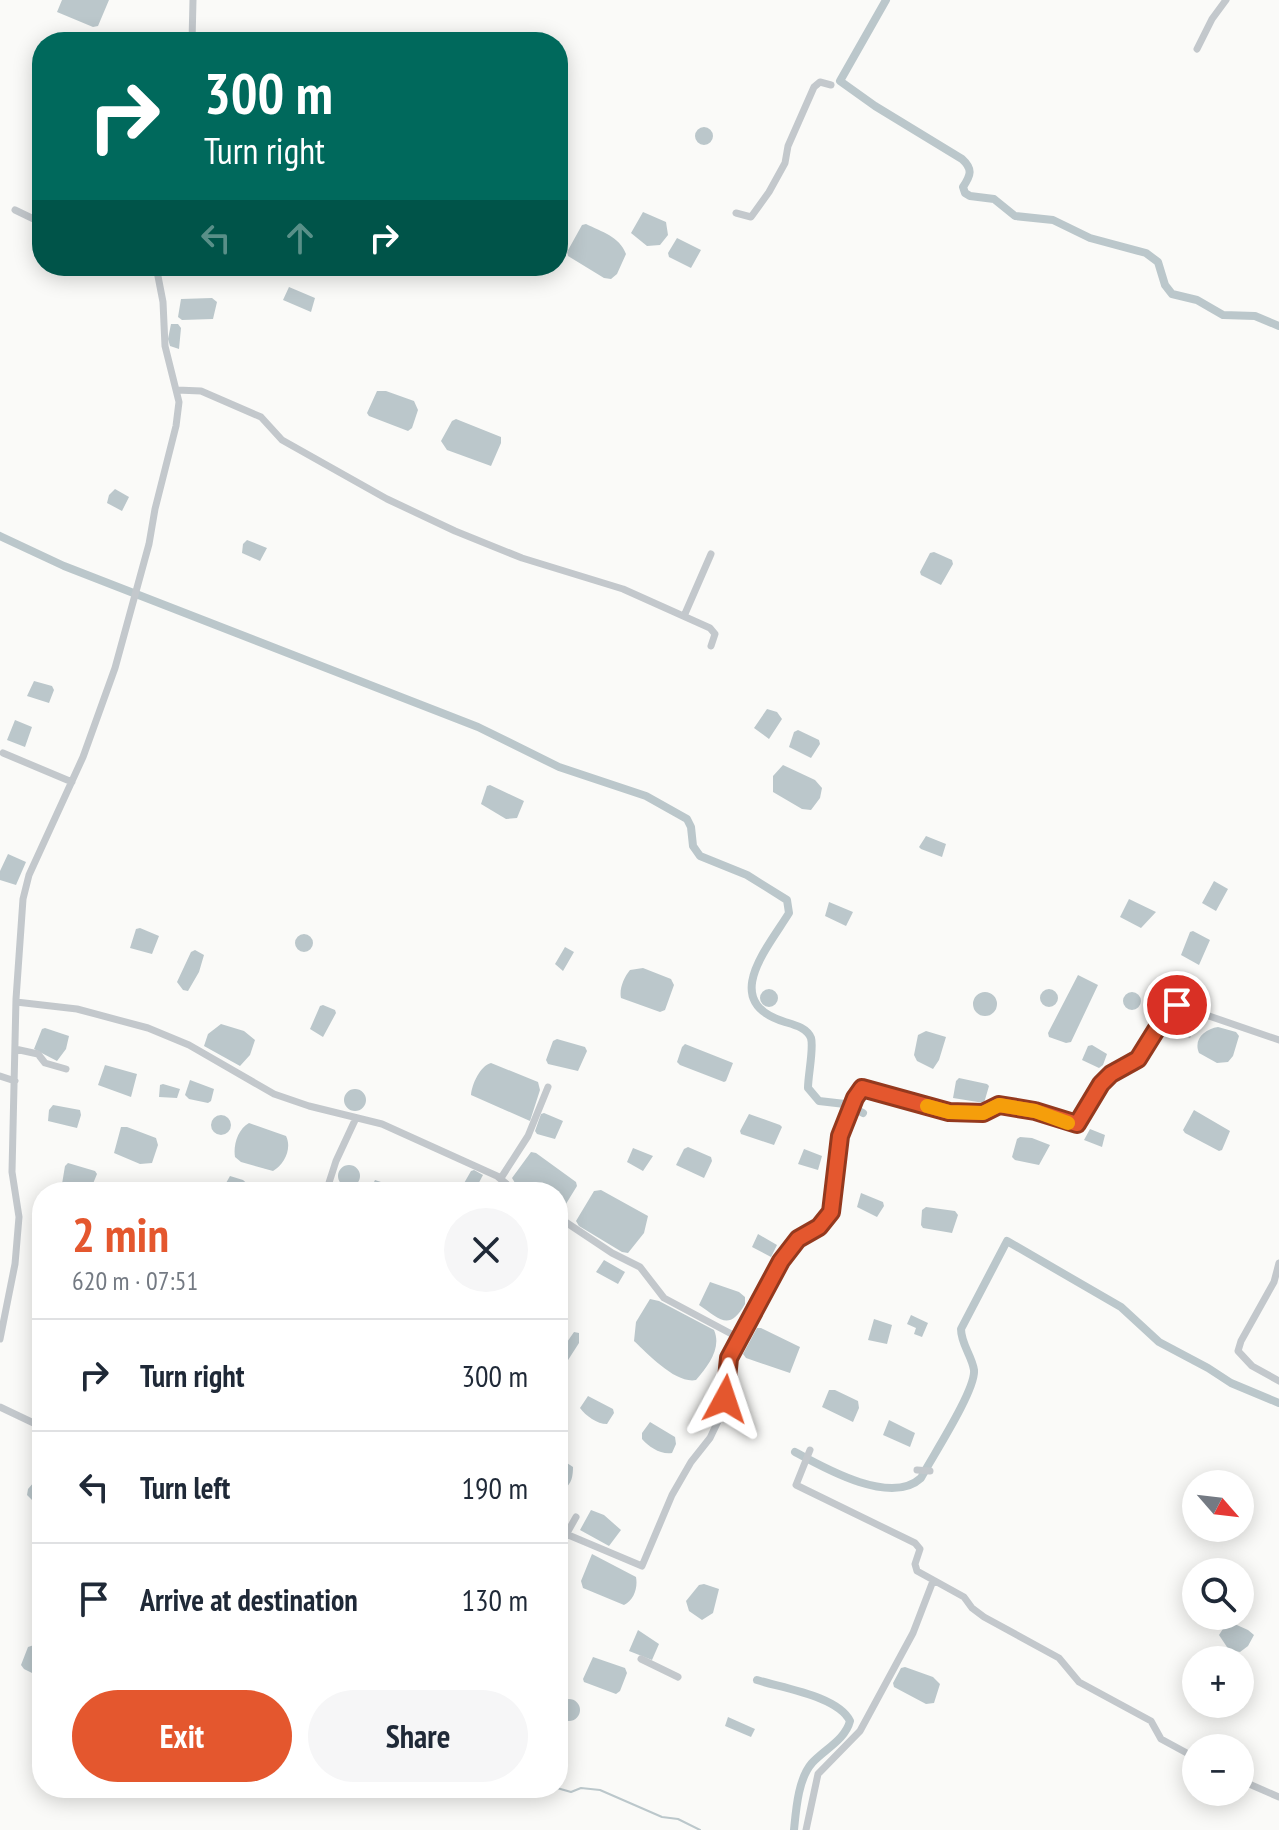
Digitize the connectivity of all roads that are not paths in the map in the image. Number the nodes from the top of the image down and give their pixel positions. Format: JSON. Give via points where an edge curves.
{"nodes":[{"id":1,"x":193,"y":0,"type":"edge"},
{"id":2,"x":1226,"y":0,"type":"edge"},
{"id":3,"x":192,"y":32,"type":"edge"},
{"id":4,"x":1197,"y":49,"type":"dead end"},
{"id":5,"x":831,"y":85,"type":"dead end"},
{"id":6,"x":15,"y":210,"type":"dead end"},
{"id":7,"x":736,"y":213,"type":"dead end"},
{"id":8,"x":32,"y":218,"type":"edge"},
{"id":9,"x":158,"y":276,"type":"edge"},
{"id":10,"x":177,"y":390,"type":"junction"},
{"id":11,"x":711,"y":554,"type":"dead end"},
{"id":12,"x":684,"y":616,"type":"junction"},
{"id":13,"x":711,"y":646,"type":"dead end"},
{"id":14,"x":3,"y":753,"type":"dead end"},
{"id":15,"x":72,"y":782,"type":"junction"},
{"id":16,"x":16,"y":1002,"type":"junction"},
{"id":17,"x":1279,"y":1040,"type":"edge"},
{"id":18,"x":15,"y":1049,"type":"junction"},
{"id":19,"x":66,"y":1069,"type":"dead end"},
{"id":20,"x":0,"y":1076,"type":"edge"},
{"id":21,"x":15,"y":1081,"type":"junction"},
{"id":22,"x":548,"y":1087,"type":"dead end"},
{"id":23,"x":356,"y":1118,"type":"junction"},
{"id":24,"x":501,"y":1178,"type":"junction"},
{"id":25,"x":329,"y":1182,"type":"edge"},
{"id":26,"x":505,"y":1182,"type":"edge"},
{"id":27,"x":568,"y":1224,"type":"edge"},
{"id":28,"x":1279,"y":1263,"type":"edge"},
{"id":29,"x":739,"y":1338,"type":"junction"},
{"id":30,"x":0,"y":1339,"type":"edge"},
{"id":31,"x":1279,"y":1381,"type":"edge"},
{"id":32,"x":0,"y":1407,"type":"edge"},
{"id":33,"x":32,"y":1422,"type":"edge"},
{"id":34,"x":810,"y":1450,"type":"dead end"},
{"id":35,"x":917,"y":1470,"type":"dead end"},
{"id":36,"x":930,"y":1471,"type":"dead end"},
{"id":37,"x":576,"y":1517,"type":"dead end"},
{"id":38,"x":568,"y":1531,"type":"edge"},
{"id":39,"x":568,"y":1535,"type":"edge"},
{"id":40,"x":933,"y":1581,"type":"junction"},
{"id":41,"x":641,"y":1659,"type":"dead end"},
{"id":42,"x":678,"y":1677,"type":"dead end"},
{"id":43,"x":1182,"y":1750,"type":"edge"},
{"id":44,"x":1254,"y":1786,"type":"edge"},
{"id":45,"x":1279,"y":1797,"type":"edge"},
{"id":46,"x":806,"y":1830,"type":"edge"}],
"edges":[{"from":1,"to":3,"type":"street"},
{"from":2,"to":4,"type":"street"},
{"from":5,"to":7,"type":"street","via":[[820,82],[814,87],[785,163],[757,210],[751,217]]},
{"from":6,"to":8,"type":"street"},
{"from":9,"to":10,"type":"street","via":[[165,346]]},
{"from":10,"to":12,"type":"street","via":[[201,391],[261,417],[282,440],[455,531],[623,589]]},
{"from":10,"to":15,"type":"street","via":[[176,426],[134,601]]},
{"from":11,"to":12,"type":"street"},
{"from":12,"to":13,"type":"street","via":[[714,631]]},
{"from":14,"to":15,"type":"street"},
{"from":15,"to":16,"type":"street","via":[[29,875]]},
{"from":16,"to":18,"type":"street"},
{"from":16,"to":23,"type":"street","via":[[77,1009],[148,1028],[274,1094]]},
{"from":17,"to":29,"type":"street","via":[[1177,1005],[1138,1059],[1101,1084],[1077,1124],[999,1105],[983,1113],[949,1112],[862,1088],[840,1136],[831,1212],[791,1247]]},
{"from":18,"to":19,"type":"street"},
{"from":18,"to":21,"type":"street"},
{"from":20,"to":21,"type":"street"},
{"from":21,"to":30,"type":"street","via":[[12,1172],[19,1217]]},
{"from":22,"to":24,"type":"street","via":[[528,1136]]},
{"from":23,"to":24,"type":"street","via":[[394,1129]]},
{"from":23,"to":25,"type":"street"},
{"from":24,"to":26,"type":"street"},
{"from":27,"to":29,"type":"street","via":[[640,1267],[664,1298]]},
{"from":28,"to":31,"type":"street","via":[[1238,1351]]},
{"from":29,"to":39,"type":"street","via":[[729,1358],[721,1415],[672,1495],[642,1566]]},
{"from":32,"to":33,"type":"street"},
{"from":34,"to":40,"type":"street","via":[[796,1485],[915,1543],[920,1552],[915,1567]]},
{"from":35,"to":36,"type":"street"},
{"from":37,"to":38,"type":"street"},
{"from":40,"to":43,"type":"street","via":[[964,1597],[984,1617],[1059,1658],[1079,1682],[1151,1721],[1161,1739]]},
{"from":40,"to":46,"type":"street","via":[[913,1633],[860,1731],[818,1774]]},
{"from":41,"to":42,"type":"street"},
{"from":44,"to":45,"type":"street"}]}
